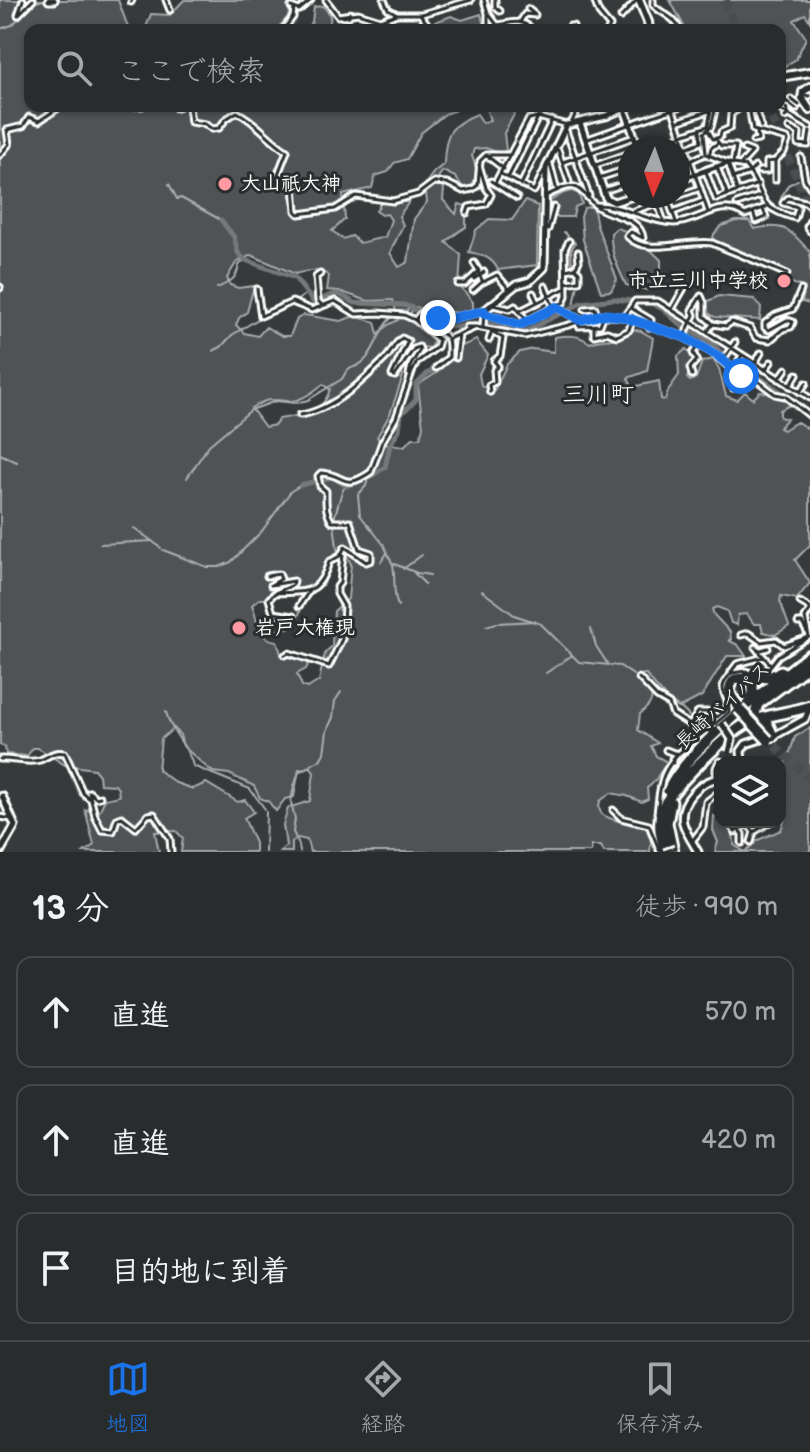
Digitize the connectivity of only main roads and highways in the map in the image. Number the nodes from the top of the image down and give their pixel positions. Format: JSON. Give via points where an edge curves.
{"nodes":[{"id":1,"x":638,"y":0,"type":"edge"},
{"id":2,"x":649,"y":24,"type":"edge"},
{"id":3,"x":810,"y":72,"type":"edge"},
{"id":4,"x":786,"y":76,"type":"edge"},
{"id":5,"x":810,"y":656,"type":"edge"},
{"id":6,"x":807,"y":706,"type":"edge"},
{"id":7,"x":740,"y":708,"type":"junction"},
{"id":8,"x":742,"y":725,"type":"junction"},
{"id":9,"x":768,"y":733,"type":"junction"},
{"id":10,"x":674,"y":782,"type":"junction"},
{"id":11,"x":666,"y":812,"type":"dead end"},
{"id":12,"x":664,"y":832,"type":"dead end"},
{"id":13,"x":669,"y":852,"type":"edge"}],
"edges":[{"from":1,"to":2,"type":"main road"},
{"from":3,"to":4,"type":"main road"},
{"from":5,"to":7,"type":"highway","via":[[796,659],[772,677],[733,678],[727,692]]},
{"from":5,"to":9,"type":"highway","via":[[803,670],[758,704]]},
{"from":5,"to":10,"type":"highway","name":"長崎バイパス","via":[[686,763]]},
{"from":6,"to":8,"type":"highway","name":"長崎バイパス"},
{"from":6,"to":9,"type":"highway"},
{"from":7,"to":9,"type":"highway","bridge":true},
{"from":7,"to":10,"type":"highway","via":[[729,687],[742,677],[754,686],[751,699],[688,758]]},
{"from":8,"to":9,"type":"highway","bridge":true},
{"from":8,"to":9,"type":"highway","via":[[760,721]]},
{"from":8,"to":10,"type":"highway","via":[[726,731]]},
{"from":8,"to":13,"type":"highway","name":"長崎バイパス","via":[[673,796],[667,820]]},
{"from":9,"to":13,"type":"highway","name":"長崎バイパス","via":[[737,729],[670,794],[660,820]]},
{"from":11,"to":13,"type":"highway"},
{"from":12,"to":13,"type":"highway"}]}
